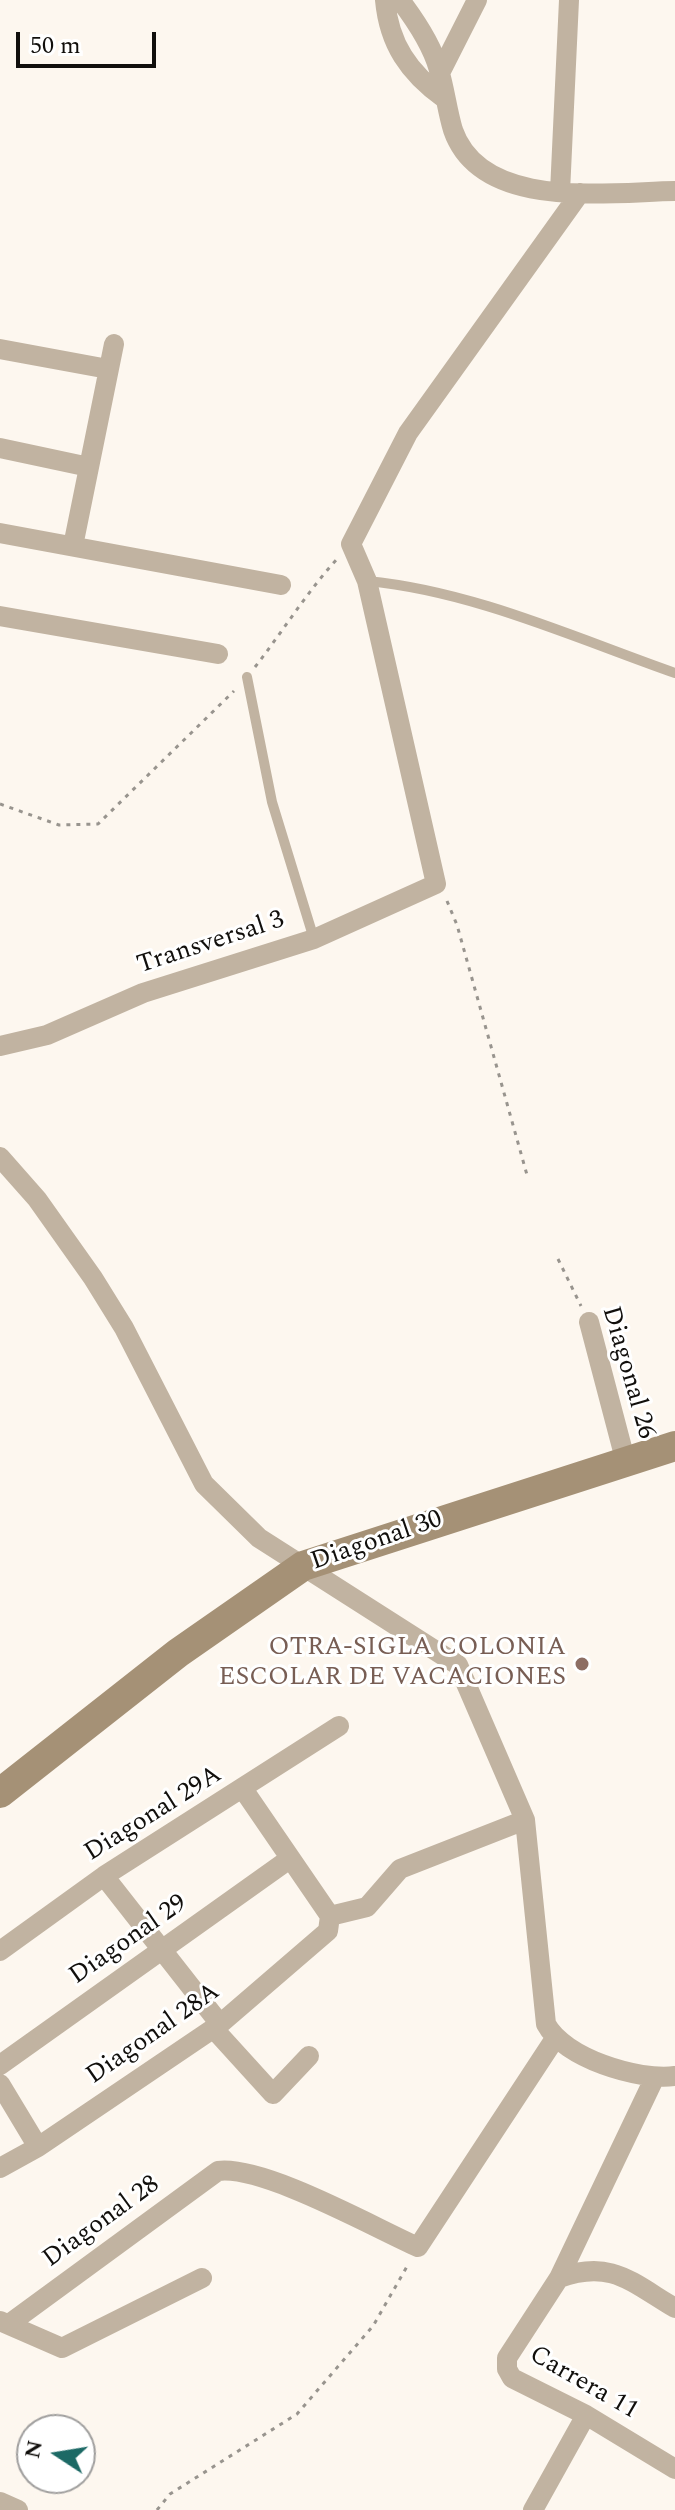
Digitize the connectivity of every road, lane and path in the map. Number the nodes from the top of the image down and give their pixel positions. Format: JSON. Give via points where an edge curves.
{"nodes":[{"id":1,"x":385,"y":0,"type":"edge"},
{"id":2,"x":400,"y":0,"type":"edge"},
{"id":3,"x":477,"y":0,"type":"edge"},
{"id":4,"x":569,"y":0,"type":"edge"},
{"id":5,"x":440,"y":73,"type":"junction"},
{"id":6,"x":444,"y":98,"type":"junction"},
{"id":7,"x":675,"y":191,"type":"edge"},
{"id":8,"x":570,"y":192,"type":"junction"},
{"id":9,"x":114,"y":344,"type":"dead end"},
{"id":10,"x":0,"y":349,"type":"edge"},
{"id":11,"x":108,"y":369,"type":"junction"},
{"id":12,"x":0,"y":448,"type":"edge"},
{"id":13,"x":89,"y":467,"type":"junction"},
{"id":14,"x":0,"y":533,"type":"edge"},
{"id":15,"x":351,"y":544,"type":"junction"},
{"id":16,"x":73,"y":546,"type":"junction"},
{"id":17,"x":367,"y":581,"type":"junction"},
{"id":18,"x":281,"y":585,"type":"dead end"},
{"id":19,"x":0,"y":616,"type":"edge"},
{"id":20,"x":218,"y":654,"type":"dead end"},
{"id":21,"x":675,"y":673,"type":"edge"},
{"id":22,"x":247,"y":677,"type":"junction"},
{"id":23,"x":0,"y":804,"type":"edge"},
{"id":24,"x":436,"y":884,"type":"junction"},
{"id":25,"x":314,"y":939,"type":"junction"},
{"id":26,"x":0,"y":1046,"type":"edge"},
{"id":27,"x":0,"y":1157,"type":"edge"},
{"id":28,"x":527,"y":1175,"type":"dead end"},
{"id":29,"x":558,"y":1259,"type":"dead end"},
{"id":30,"x":589,"y":1322,"type":"joint"},
{"id":31,"x":675,"y":1446,"type":"edge"},
{"id":32,"x":625,"y":1459,"type":"junction"},
{"id":33,"x":303,"y":1566,"type":"junction"},
{"id":34,"x":339,"y":1726,"type":"dead end"},
{"id":35,"x":243,"y":1789,"type":"junction"},
{"id":36,"x":0,"y":1793,"type":"edge"},
{"id":37,"x":525,"y":1820,"type":"junction"},
{"id":38,"x":288,"y":1860,"type":"junction"},
{"id":39,"x":104,"y":1876,"type":"junction"},
{"id":40,"x":329,"y":1924,"type":"junction"},
{"id":41,"x":164,"y":1949,"type":"junction"},
{"id":42,"x":0,"y":1951,"type":"edge"},
{"id":43,"x":217,"y":2026,"type":"junction"},
{"id":44,"x":554,"y":2040,"type":"junction"},
{"id":45,"x":309,"y":2056,"type":"dead end"},
{"id":46,"x":0,"y":2065,"type":"edge"},
{"id":47,"x":675,"y":2076,"type":"edge"},
{"id":48,"x":654,"y":2079,"type":"junction"},
{"id":49,"x":0,"y":2084,"type":"edge"},
{"id":50,"x":38,"y":2147,"type":"junction"},
{"id":51,"x":0,"y":2168,"type":"edge"},
{"id":52,"x":418,"y":2247,"type":"junction"},
{"id":53,"x":202,"y":2278,"type":"dead end"},
{"id":54,"x":559,"y":2278,"type":"junction"},
{"id":55,"x":675,"y":2308,"type":"edge"},
{"id":56,"x":4,"y":2323,"type":"edge"},
{"id":57,"x":586,"y":2415,"type":"junction"},
{"id":58,"x":675,"y":2469,"type":"edge"},
{"id":59,"x":0,"y":2502,"type":"edge"},
{"id":60,"x":18,"y":2510,"type":"edge"},
{"id":61,"x":157,"y":2510,"type":"edge"},
{"id":62,"x":533,"y":2510,"type":"edge"}],
"edges":[{"from":1,"to":6,"type":"street","via":[[387,26],[402,57]]},
{"from":2,"to":5,"type":"street"},
{"from":3,"to":5,"type":"street"},
{"from":4,"to":8,"type":"street"},
{"from":5,"to":6,"type":"street"},
{"from":6,"to":8,"type":"street","via":[[458,142],[479,168],[518,185]]},
{"from":7,"to":8,"type":"street"},
{"from":8,"to":15,"type":"street","via":[[408,433]]},
{"from":9,"to":11,"type":"street"},
{"from":10,"to":11,"type":"street"},
{"from":11,"to":13,"type":"street"},
{"from":12,"to":13,"type":"street"},
{"from":13,"to":16,"type":"street"},
{"from":14,"to":16,"type":"street"},
{"from":15,"to":17,"type":"street"},
{"from":15,"to":22,"type":"path","via":[[310,588],[305,602]]},
{"from":16,"to":18,"type":"street"},
{"from":17,"to":21,"type":"lane","via":[[446,594]]},
{"from":17,"to":24,"type":"street"},
{"from":19,"to":20,"type":"street"},
{"from":22,"to":23,"type":"path","via":[[98,824],[59,825]]},
{"from":22,"to":25,"type":"lane","via":[[272,802]]},
{"from":24,"to":25,"type":"street","name":"Transversal 3"},
{"from":24,"to":28,"type":"path","via":[[457,925]]},
{"from":25,"to":26,"type":"street","name":"Transversal 3","via":[[143,993],[47,1035]]},
{"from":27,"to":33,"type":"street","via":[[37,1199],[101,1290],[204,1484],[259,1538]]},
{"from":29,"to":30,"type":"path","name":"Diagonal 26"},
{"from":30,"to":32,"type":"street","name":"Diagonal 26"},
{"from":31,"to":32,"type":"street","name":"Diagonal 30"},
{"from":32,"to":33,"type":"street","name":"Diagonal 30"},
{"from":33,"to":36,"type":"street","name":"Diagonal 30","via":[[178,1653]]},
{"from":33,"to":37,"type":"street","via":[[457,1663]]},
{"from":34,"to":35,"type":"street","name":"Diagonal 29A"},
{"from":35,"to":38,"type":"street"},
{"from":35,"to":39,"type":"street","name":"Diagonal 29A"},
{"from":37,"to":40,"type":"street","via":[[400,1869],[367,1907]]},
{"from":37,"to":44,"type":"street","via":[[546,2024]]},
{"from":38,"to":40,"type":"street"},
{"from":38,"to":41,"type":"street","name":"Diagonal 29"},
{"from":39,"to":41,"type":"street"},
{"from":39,"to":42,"type":"street","name":"Diagonal 29A"},
{"from":40,"to":43,"type":"street","name":"Diagonal 28A"},
{"from":41,"to":43,"type":"street"},
{"from":41,"to":46,"type":"street","name":"Diagonal 29"},
{"from":43,"to":45,"type":"street","via":[[275,2094]]},
{"from":43,"to":50,"type":"street","name":"Diagonal 28A"},
{"from":44,"to":48,"type":"street","via":[[607,2066]]},
{"from":44,"to":52,"type":"street"},
{"from":47,"to":48,"type":"street"},
{"from":48,"to":54,"type":"street"},
{"from":49,"to":50,"type":"street"},
{"from":50,"to":51,"type":"street","name":"Diagonal 28A"},
{"from":52,"to":56,"type":"street","name":"Diagonal 28","via":[[276,2182],[229,2169],[218,2171]]},
{"from":52,"to":61,"type":"path","via":[[373,2326],[297,2414],[170,2494]]},
{"from":53,"to":56,"type":"street","via":[[62,2348]]},
{"from":54,"to":55,"type":"street","via":[[584,2269],[615,2272]]},
{"from":54,"to":57,"type":"street","name":"Carrera 11","via":[[507,2358],[507,2369],[512,2378]]},
{"from":57,"to":58,"type":"street","name":"Carrera 11"},
{"from":57,"to":62,"type":"street"},
{"from":59,"to":60,"type":"street"}]}
